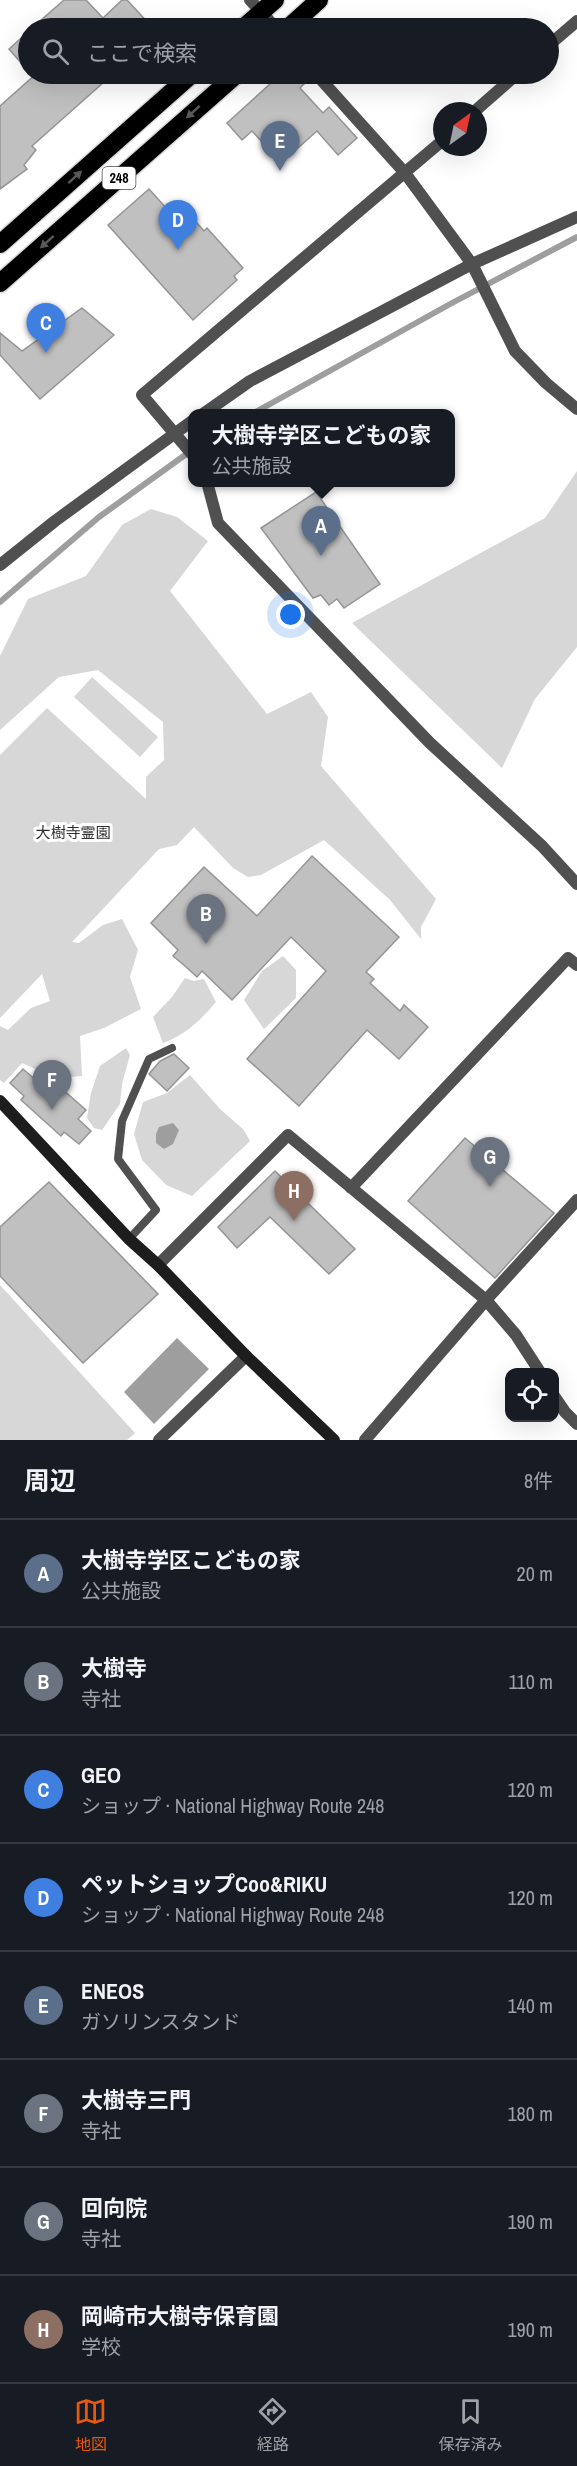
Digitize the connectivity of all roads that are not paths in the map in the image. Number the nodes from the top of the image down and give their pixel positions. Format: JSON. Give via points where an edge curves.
{"nodes":[{"id":1,"x":275,"y":0,"type":"edge"},
{"id":2,"x":320,"y":0,"type":"edge"},
{"id":3,"x":255,"y":6,"type":"edge"},
{"id":4,"x":266,"y":18,"type":"edge"},
{"id":5,"x":299,"y":18,"type":"edge"},
{"id":6,"x":577,"y":21,"type":"edge"},
{"id":7,"x":559,"y":37,"type":"edge"},
{"id":8,"x":181,"y":84,"type":"edge"},
{"id":9,"x":226,"y":84,"type":"edge"},
{"id":10,"x":325,"y":84,"type":"edge"},
{"id":11,"x":506,"y":84,"type":"edge"},
{"id":12,"x":485,"y":102,"type":"edge"},
{"id":13,"x":433,"y":149,"type":"edge"},
{"id":14,"x":405,"y":173,"type":"junction"},
{"id":15,"x":577,"y":217,"type":"edge"},
{"id":16,"x":0,"y":244,"type":"edge"},
{"id":17,"x":472,"y":264,"type":"junction"},
{"id":18,"x":0,"y":283,"type":"edge"},
{"id":19,"x":210,"y":409,"type":"edge"},
{"id":20,"x":577,"y":409,"type":"edge"},
{"id":21,"x":188,"y":424,"type":"edge"},
{"id":22,"x":175,"y":432,"type":"junction"},
{"id":23,"x":188,"y":449,"type":"edge"},
{"id":24,"x":208,"y":487,"type":"edge"},
{"id":25,"x":0,"y":565,"type":"edge"},
{"id":26,"x":577,"y":884,"type":"edge"},
{"id":27,"x":577,"y":965,"type":"edge"},
{"id":28,"x":172,"y":1048,"type":"dead end"},
{"id":29,"x":0,"y":1101,"type":"edge"},
{"id":30,"x":351,"y":1188,"type":"junction"},
{"id":31,"x":577,"y":1200,"type":"edge"},
{"id":32,"x":129,"y":1239,"type":"junction"},
{"id":33,"x":158,"y":1265,"type":"junction"},
{"id":34,"x":486,"y":1300,"type":"junction"},
{"id":35,"x":246,"y":1356,"type":"junction"},
{"id":36,"x":537,"y":1368,"type":"edge"},
{"id":37,"x":559,"y":1402,"type":"edge"},
{"id":38,"x":577,"y":1424,"type":"edge"},
{"id":39,"x":159,"y":1440,"type":"edge"},
{"id":40,"x":334,"y":1440,"type":"edge"},
{"id":41,"x":365,"y":1440,"type":"edge"}],
"edges":[{"from":1,"to":3,"type":"highway"},
{"from":2,"to":5,"type":"highway"},
{"from":3,"to":4,"type":"street"},
{"from":6,"to":7,"type":"street"},
{"from":16,"to":8,"type":"highway","number":"248","one_way":true},
{"from":9,"to":18,"type":"highway","number":"248","one_way":true},
{"from":10,"to":14,"type":"street"},
{"from":11,"to":12,"type":"street"},
{"from":13,"to":14,"type":"street"},
{"from":14,"to":17,"type":"street"},
{"from":14,"to":22,"type":"street","via":[[142,395]]},
{"from":15,"to":17,"type":"street"},
{"from":17,"to":19,"type":"street","via":[[250,381]]},
{"from":17,"to":20,"type":"street","via":[[515,351]]},
{"from":21,"to":22,"type":"street"},
{"from":22,"to":23,"type":"street"},
{"from":22,"to":25,"type":"street"},
{"from":24,"to":26,"type":"street","via":[[218,523],[430,743],[543,846]]},
{"from":27,"to":30,"type":"street","via":[[568,958]]},
{"from":28,"to":32,"type":"lane","via":[[148,1059],[122,1121],[118,1159],[156,1210]]},
{"from":29,"to":32,"type":"street"},
{"from":30,"to":33,"type":"street","via":[[288,1135]]},
{"from":30,"to":34,"type":"street"},
{"from":31,"to":34,"type":"street"},
{"from":32,"to":33,"type":"street"},
{"from":33,"to":35,"type":"street"},
{"from":34,"to":36,"type":"street"},
{"from":34,"to":41,"type":"street"},
{"from":35,"to":39,"type":"street"},
{"from":35,"to":40,"type":"street"},
{"from":37,"to":38,"type":"street"}]}
